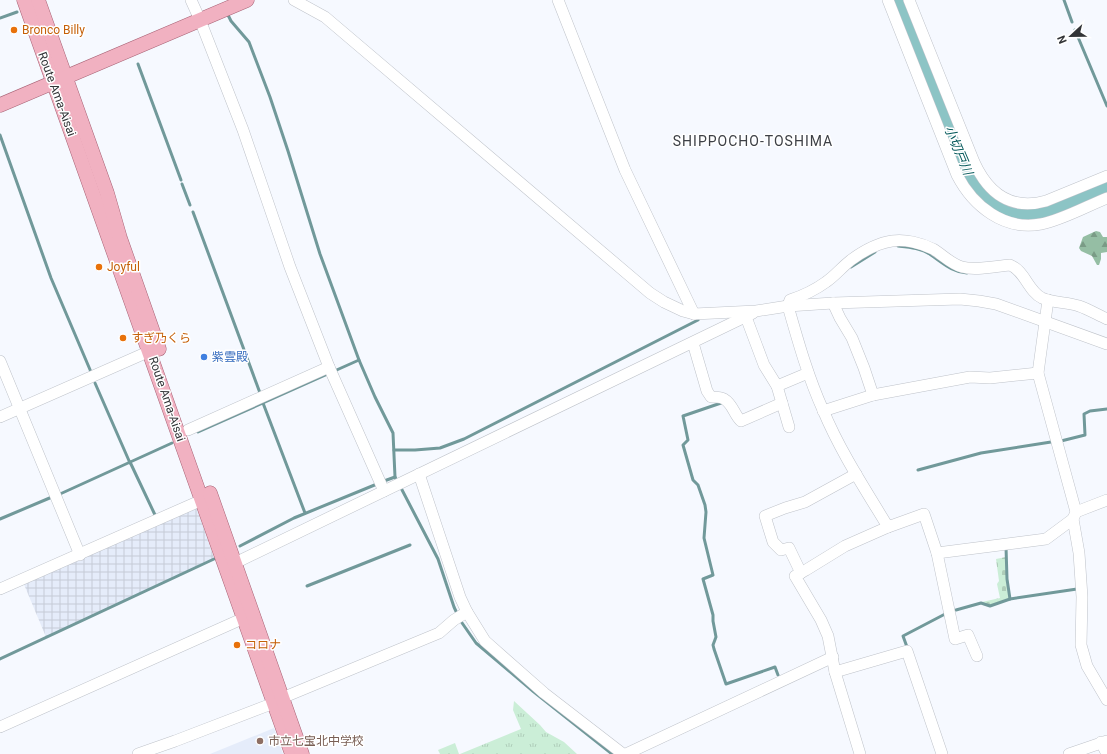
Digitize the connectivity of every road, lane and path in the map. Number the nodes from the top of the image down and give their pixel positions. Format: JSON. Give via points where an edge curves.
{"nodes":[{"id":1,"x":24,"y":0,"type":"edge"},
{"id":2,"x":38,"y":0,"type":"edge"},
{"id":3,"x":190,"y":0,"type":"edge"},
{"id":4,"x":247,"y":0,"type":"edge"},
{"id":5,"x":294,"y":0,"type":"edge"},
{"id":6,"x":558,"y":0,"type":"edge"},
{"id":7,"x":888,"y":0,"type":"edge"},
{"id":8,"x":909,"y":0,"type":"edge"},
{"id":9,"x":206,"y":17,"type":"junction"},
{"id":10,"x":67,"y":76,"type":"junction"},
{"id":11,"x":52,"y":81,"type":"junction"},
{"id":12,"x":0,"y":104,"type":"edge"},
{"id":13,"x":1107,"y":176,"type":"edge"},
{"id":14,"x":1107,"y":198,"type":"edge"},
{"id":15,"x":833,"y":303,"type":"junction"},
{"id":16,"x":1047,"y":303,"type":"junction"},
{"id":17,"x":788,"y":306,"type":"junction"},
{"id":18,"x":694,"y":314,"type":"junction"},
{"id":19,"x":751,"y":314,"type":"junction"},
{"id":20,"x":1107,"y":320,"type":"edge"},
{"id":21,"x":1044,"y":322,"type":"junction"},
{"id":22,"x":693,"y":343,"type":"junction"},
{"id":23,"x":1107,"y":344,"type":"edge"},
{"id":24,"x":150,"y":351,"type":"junction"},
{"id":25,"x":0,"y":361,"type":"edge"},
{"id":26,"x":331,"y":371,"type":"junction"},
{"id":27,"x":808,"y":373,"type":"junction"},
{"id":28,"x":1038,"y":373,"type":"junction"},
{"id":29,"x":777,"y":386,"type":"junction"},
{"id":30,"x":873,"y":395,"type":"junction"},
{"id":31,"x":782,"y":403,"type":"junction"},
{"id":32,"x":20,"y":408,"type":"junction"},
{"id":33,"x":823,"y":411,"type":"junction"},
{"id":34,"x":0,"y":417,"type":"edge"},
{"id":35,"x":789,"y":427,"type":"dead end"},
{"id":36,"x":188,"y":430,"type":"junction"},
{"id":37,"x":419,"y":474,"type":"junction"},
{"id":38,"x":856,"y":474,"type":"junction"},
{"id":39,"x":394,"y":487,"type":"junction"},
{"id":40,"x":202,"y":500,"type":"junction"},
{"id":41,"x":1107,"y":500,"type":"edge"},
{"id":42,"x":1074,"y":515,"type":"junction"},
{"id":43,"x":888,"y":527,"type":"junction"},
{"id":44,"x":937,"y":553,"type":"junction"},
{"id":45,"x":80,"y":555,"type":"junction"},
{"id":46,"x":235,"y":563,"type":"junction"},
{"id":47,"x":801,"y":573,"type":"junction"},
{"id":48,"x":0,"y":590,"type":"edge"},
{"id":49,"x":461,"y":616,"type":"junction"},
{"id":50,"x":244,"y":618,"type":"junction"},
{"id":51,"x":977,"y":656,"type":"dead end"},
{"id":52,"x":832,"y":657,"type":"junction"},
{"id":53,"x":835,"y":672,"type":"junction"},
{"id":54,"x":278,"y":700,"type":"junction"},
{"id":55,"x":1107,"y":700,"type":"edge"},
{"id":56,"x":0,"y":727,"type":"edge"},
{"id":57,"x":1104,"y":742,"type":"edge"},
{"id":58,"x":138,"y":754,"type":"edge"},
{"id":59,"x":292,"y":754,"type":"edge"},
{"id":60,"x":302,"y":754,"type":"edge"},
{"id":61,"x":623,"y":754,"type":"edge"},
{"id":62,"x":626,"y":754,"type":"edge"},
{"id":63,"x":860,"y":754,"type":"edge"},
{"id":64,"x":942,"y":754,"type":"edge"},
{"id":65,"x":1069,"y":754,"type":"edge"},
{"id":66,"x":1107,"y":754,"type":"edge"}],
"edges":[{"from":1,"to":11,"type":"main road","name":"Route Ama-Aisai"},
{"from":2,"to":10,"type":"main road","name":"Route Ama-Aisai"},
{"from":3,"to":9,"type":"street"},
{"from":4,"to":9,"type":"main road"},
{"from":5,"to":18,"type":"street","via":[[324,17],[650,293],[664,302]]},
{"from":6,"to":18,"type":"street","via":[[625,170]]},
{"from":7,"to":14,"type":"street","via":[[957,175],[976,202],[1002,220],[1030,225],[1054,220]]},
{"from":8,"to":13,"type":"street","via":[[974,162],[979,173],[996,193],[1013,202],[1035,204]]},
{"from":9,"to":10,"type":"main road"},
{"from":9,"to":26,"type":"street","via":[[290,267]]},
{"from":10,"to":11,"type":"main road"},
{"from":10,"to":36,"type":"main road","name":"Route Ama-Aisai","via":[[120,238]]},
{"from":11,"to":12,"type":"main road"},
{"from":11,"to":24,"type":"main road","name":"Route Ama-Aisai"},
{"from":15,"to":17,"type":"street"},
{"from":15,"to":21,"type":"street","via":[[960,299],[996,304]]},
{"from":15,"to":30,"type":"street","via":[[852,338]]},
{"from":16,"to":17,"type":"street","via":[[1010,265],[960,267],[921,244],[893,241],[851,260],[826,282],[790,300]]},
{"from":16,"to":20,"type":"street","via":[[1079,306]]},
{"from":16,"to":21,"type":"street"},
{"from":17,"to":19,"type":"street"},
{"from":17,"to":27,"type":"street"},
{"from":18,"to":19,"type":"street"},
{"from":19,"to":22,"type":"street"},
{"from":19,"to":29,"type":"street","via":[[764,365]]},
{"from":21,"to":23,"type":"street"},
{"from":21,"to":28,"type":"street"},
{"from":22,"to":31,"type":"street","via":[[711,397],[724,399],[729,403],[738,419],[741,421]]},
{"from":22,"to":37,"type":"street"},
{"from":24,"to":32,"type":"street"},
{"from":24,"to":40,"type":"main road","name":"Route Ama-Aisai"},
{"from":25,"to":32,"type":"street"},
{"from":26,"to":36,"type":"street"},
{"from":26,"to":39,"type":"street"},
{"from":27,"to":29,"type":"street"},
{"from":27,"to":33,"type":"street"},
{"from":28,"to":30,"type":"street","via":[[990,378],[970,377]]},
{"from":28,"to":42,"type":"street"},
{"from":29,"to":31,"type":"street"},
{"from":30,"to":33,"type":"street"},
{"from":31,"to":35,"type":"street"},
{"from":32,"to":34,"type":"street"},
{"from":32,"to":45,"type":"street"},
{"from":33,"to":38,"type":"street"},
{"from":36,"to":46,"type":"main road","name":"Route Ama-Aisai"},
{"from":37,"to":39,"type":"street"},
{"from":37,"to":49,"type":"street","via":[[460,597]]},
{"from":38,"to":43,"type":"street"},
{"from":38,"to":47,"type":"street","via":[[805,502],[765,516],[773,542],[781,550],[789,548]]},
{"from":39,"to":46,"type":"street"},
{"from":40,"to":45,"type":"street"},
{"from":40,"to":50,"type":"main road","name":"Route Ama-Aisai"},
{"from":41,"to":42,"type":"street"},
{"from":42,"to":44,"type":"street","via":[[1046,539]]},
{"from":42,"to":55,"type":"street","via":[[1082,597],[1082,650],[1087,666]]},
{"from":43,"to":44,"type":"street","via":[[924,514]]},
{"from":43,"to":47,"type":"street","via":[[845,546]]},
{"from":44,"to":51,"type":"street","via":[[955,639],[968,635]]},
{"from":45,"to":48,"type":"street"},
{"from":46,"to":54,"type":"main road","name":"Route Ama-Aisai"},
{"from":47,"to":52,"type":"street","via":[[795,576],[821,620],[828,636]]},
{"from":49,"to":54,"type":"street","via":[[439,633]]},
{"from":49,"to":61,"type":"street","via":[[485,641],[544,693]]},
{"from":50,"to":54,"type":"main road","name":"Route Ama-Aisai"},
{"from":50,"to":56,"type":"street"},
{"from":52,"to":53,"type":"street"},
{"from":52,"to":62,"type":"street"},
{"from":53,"to":63,"type":"street"},
{"from":53,"to":64,"type":"street","via":[[907,651]]},
{"from":54,"to":58,"type":"street","via":[[175,742]]},
{"from":54,"to":59,"type":"main road","name":"Route Ama-Aisai"},
{"from":54,"to":60,"type":"main road","name":"Route Ama-Aisai"},
{"from":57,"to":65,"type":"street"},
{"from":57,"to":66,"type":"street"}]}
